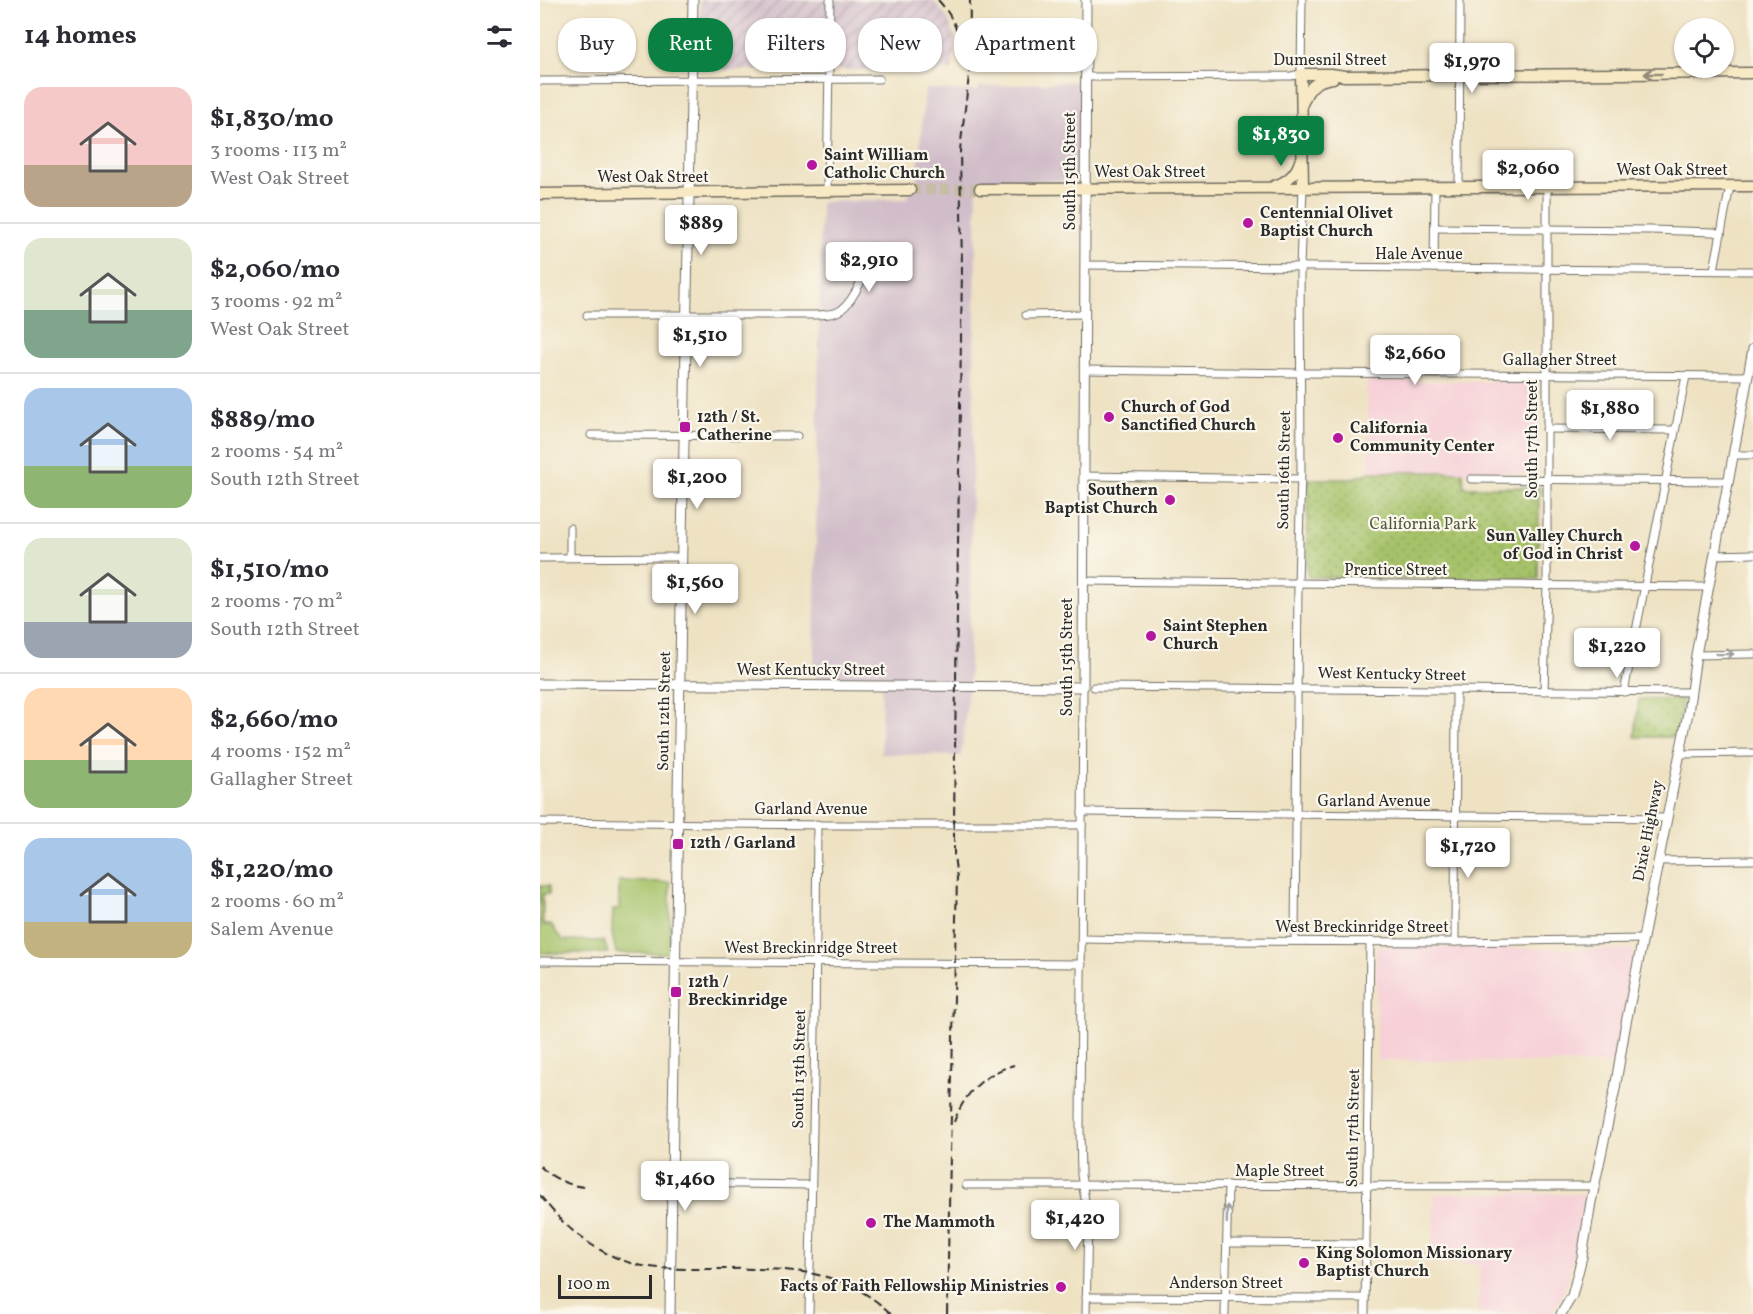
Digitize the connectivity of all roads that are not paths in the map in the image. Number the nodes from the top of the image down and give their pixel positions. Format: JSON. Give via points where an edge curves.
{"nodes":[{"id":1,"x":693,"y":0,"type":"edge"},
{"id":2,"x":830,"y":0,"type":"edge"},
{"id":3,"x":1086,"y":0,"type":"edge"},
{"id":4,"x":1302,"y":0,"type":"edge"},
{"id":5,"x":1460,"y":0,"type":"edge"},
{"id":6,"x":1301,"y":74,"type":"junction"},
{"id":7,"x":1753,"y":74,"type":"edge"},
{"id":8,"x":1460,"y":75,"type":"junction"},
{"id":9,"x":1345,"y":76,"type":"junction"},
{"id":10,"x":1086,"y":77,"type":"junction"},
{"id":11,"x":829,"y":79,"type":"junction"},
{"id":12,"x":879,"y":79,"type":"dead end"},
{"id":13,"x":540,"y":81,"type":"edge"},
{"id":14,"x":692,"y":81,"type":"junction"},
{"id":15,"x":1301,"y":108,"type":"junction"},
{"id":16,"x":1301,"y":156,"type":"junction"},
{"id":17,"x":1730,"y":186,"type":"junction"},
{"id":18,"x":1753,"y":186,"type":"edge"},
{"id":19,"x":1303,"y":187,"type":"junction"},
{"id":20,"x":1435,"y":187,"type":"junction"},
{"id":21,"x":1459,"y":187,"type":"junction"},
{"id":22,"x":1547,"y":187,"type":"junction"},
{"id":23,"x":1086,"y":188,"type":"junction"},
{"id":24,"x":1271,"y":188,"type":"junction"},
{"id":25,"x":980,"y":189,"type":"tunnel mouth"},
{"id":26,"x":910,"y":190,"type":"tunnel mouth"},
{"id":27,"x":827,"y":191,"type":"junction"},
{"id":28,"x":689,"y":193,"type":"junction"},
{"id":29,"x":540,"y":194,"type":"edge"},
{"id":30,"x":1435,"y":228,"type":"junction"},
{"id":31,"x":1547,"y":228,"type":"junction"},
{"id":32,"x":1721,"y":234,"type":"junction"},
{"id":33,"x":874,"y":246,"type":"dead end"},
{"id":34,"x":1085,"y":265,"type":"junction"},
{"id":35,"x":1300,"y":267,"type":"junction"},
{"id":36,"x":1434,"y":268,"type":"junction"},
{"id":37,"x":1547,"y":269,"type":"junction"},
{"id":38,"x":1714,"y":270,"type":"junction"},
{"id":39,"x":1753,"y":271,"type":"edge"},
{"id":40,"x":687,"y":314,"type":"junction"},
{"id":41,"x":1085,"y":314,"type":"junction"},
{"id":42,"x":587,"y":315,"type":"dead end"},
{"id":43,"x":1026,"y":315,"type":"dead end"},
{"id":44,"x":1753,"y":353,"type":"edge"},
{"id":45,"x":1084,"y":370,"type":"junction"},
{"id":46,"x":1301,"y":373,"type":"junction"},
{"id":47,"x":1546,"y":375,"type":"junction"},
{"id":48,"x":1686,"y":376,"type":"junction"},
{"id":49,"x":1748,"y":376,"type":"junction"},
{"id":50,"x":1546,"y":429,"type":"junction"},
{"id":51,"x":1674,"y":430,"type":"junction"},
{"id":52,"x":591,"y":435,"type":"dead end"},
{"id":53,"x":797,"y":435,"type":"dead end"},
{"id":54,"x":685,"y":436,"type":"junction"},
{"id":55,"x":1733,"y":455,"type":"junction"},
{"id":56,"x":1753,"y":455,"type":"edge"},
{"id":57,"x":1084,"y":476,"type":"junction"},
{"id":58,"x":1300,"y":479,"type":"junction"},
{"id":59,"x":1472,"y":479,"type":"dead end"},
{"id":60,"x":1547,"y":480,"type":"junction"},
{"id":61,"x":1664,"y":481,"type":"junction"},
{"id":62,"x":1728,"y":482,"type":"junction"},
{"id":63,"x":570,"y":528,"type":"dead end"},
{"id":64,"x":1753,"y":554,"type":"edge"},
{"id":65,"x":1714,"y":555,"type":"junction"},
{"id":66,"x":682,"y":556,"type":"junction"},
{"id":67,"x":570,"y":557,"type":"junction"},
{"id":68,"x":540,"y":558,"type":"edge"},
{"id":69,"x":1083,"y":581,"type":"junction"},
{"id":70,"x":1298,"y":584,"type":"junction"},
{"id":71,"x":1547,"y":585,"type":"junction"},
{"id":72,"x":1644,"y":586,"type":"junction"},
{"id":73,"x":1709,"y":586,"type":"junction"},
{"id":74,"x":1753,"y":654,"type":"edge"},
{"id":75,"x":1696,"y":655,"type":"junction"},
{"id":76,"x":540,"y":684,"type":"edge"},
{"id":77,"x":681,"y":685,"type":"junction"},
{"id":78,"x":1083,"y":687,"type":"junction"},
{"id":79,"x":1094,"y":687,"type":"dead end"},
{"id":80,"x":1298,"y":689,"type":"junction"},
{"id":81,"x":1456,"y":690,"type":"junction"},
{"id":82,"x":1544,"y":691,"type":"junction"},
{"id":83,"x":1624,"y":692,"type":"junction"},
{"id":84,"x":1690,"y":692,"type":"junction"},
{"id":85,"x":1753,"y":753,"type":"edge"},
{"id":86,"x":1680,"y":754,"type":"junction"},
{"id":87,"x":1082,"y":812,"type":"junction"},
{"id":88,"x":1297,"y":815,"type":"junction"},
{"id":89,"x":1456,"y":816,"type":"junction"},
{"id":90,"x":1667,"y":818,"type":"junction"},
{"id":91,"x":540,"y":822,"type":"edge"},
{"id":92,"x":679,"y":822,"type":"junction"},
{"id":93,"x":817,"y":824,"type":"junction"},
{"id":94,"x":1082,"y":825,"type":"junction"},
{"id":95,"x":1753,"y":860,"type":"edge"},
{"id":96,"x":1659,"y":861,"type":"junction"},
{"id":97,"x":1082,"y":939,"type":"junction"},
{"id":98,"x":1643,"y":939,"type":"junction"},
{"id":99,"x":1295,"y":941,"type":"junction"},
{"id":100,"x":1370,"y":941,"type":"junction"},
{"id":101,"x":1455,"y":942,"type":"junction"},
{"id":102,"x":540,"y":961,"type":"edge"},
{"id":103,"x":676,"y":962,"type":"junction"},
{"id":104,"x":815,"y":963,"type":"junction"},
{"id":105,"x":1082,"y":964,"type":"junction"},
{"id":106,"x":672,"y":1183,"type":"junction"},
{"id":107,"x":811,"y":1185,"type":"junction"},
{"id":108,"x":966,"y":1185,"type":"dead end"},
{"id":109,"x":1083,"y":1185,"type":"junction"},
{"id":110,"x":1228,"y":1185,"type":"junction"},
{"id":111,"x":1366,"y":1186,"type":"junction"},
{"id":112,"x":1594,"y":1186,"type":"junction"},
{"id":113,"x":1227,"y":1243,"type":"junction"},
{"id":114,"x":1365,"y":1244,"type":"junction"},
{"id":115,"x":1086,"y":1297,"type":"junction"},
{"id":116,"x":1226,"y":1298,"type":"junction"},
{"id":117,"x":1365,"y":1298,"type":"junction"},
{"id":118,"x":670,"y":1314,"type":"edge"},
{"id":119,"x":809,"y":1314,"type":"edge"},
{"id":120,"x":1086,"y":1314,"type":"edge"},
{"id":121,"x":1225,"y":1314,"type":"edge"},
{"id":122,"x":1365,"y":1314,"type":"edge"},
{"id":123,"x":1561,"y":1314,"type":"edge"}],
"edges":[{"from":1,"to":14,"type":"street","name":"South 12th Street"},
{"from":2,"to":11,"type":"street"},
{"from":3,"to":10,"type":"street","name":"South 15th Street"},
{"from":4,"to":6,"type":"street","name":"South 16th Street"},
{"from":5,"to":8,"type":"street"},
{"from":6,"to":9,"type":"main road","name":"Dumesnil Street"},
{"from":6,"to":10,"type":"street","name":"Dumesnil Street"},
{"from":6,"to":15,"type":"main road","name":"South 16th Street"},
{"from":7,"to":8,"type":"main road","name":"Dumesnil Street","one_way":true},
{"from":8,"to":9,"type":"main road","name":"Dumesnil Street"},
{"from":8,"to":21,"type":"street"},
{"from":9,"to":15,"type":"main road","via":[[1317,82],[1308,90]]},
{"from":10,"to":23,"type":"street","name":"South 15th Street"},
{"from":11,"to":12,"type":"street"},
{"from":11,"to":14,"type":"street"},
{"from":11,"to":27,"type":"street"},
{"from":13,"to":14,"type":"street"},
{"from":14,"to":28,"type":"street","name":"South 12th Street"},
{"from":15,"to":16,"type":"main road","name":"South 16th Street"},
{"from":16,"to":19,"type":"main road","name":"South 16th Street"},
{"from":16,"to":24,"type":"main road","via":[[1298,170],[1290,179]]},
{"from":17,"to":18,"type":"main road","name":"West Oak Street"},
{"from":17,"to":22,"type":"main road","name":"West Oak Street"},
{"from":17,"to":32,"type":"street"},
{"from":19,"to":20,"type":"main road","name":"West Oak Street"},
{"from":19,"to":24,"type":"main road","name":"West Oak Street"},
{"from":19,"to":35,"type":"street","name":"South 16th Street"},
{"from":20,"to":21,"type":"main road","name":"West Oak Street"},
{"from":20,"to":30,"type":"street"},
{"from":21,"to":22,"type":"main road","name":"West Oak Street"},
{"from":22,"to":31,"type":"street","name":"South 17th Street"},
{"from":23,"to":24,"type":"main road","name":"West Oak Street"},
{"from":23,"to":25,"type":"main road","name":"West Oak Street"},
{"from":23,"to":34,"type":"street","name":"South 15th Street"},
{"from":26,"to":27,"type":"main road","name":"West Oak Street"},
{"from":27,"to":28,"type":"main road","name":"West Oak Street"},
{"from":28,"to":29,"type":"main road","name":"West Oak Street"},
{"from":28,"to":40,"type":"street","name":"South 12th Street"},
{"from":30,"to":31,"type":"street"},
{"from":30,"to":36,"type":"street"},
{"from":31,"to":32,"type":"street"},
{"from":31,"to":37,"type":"street","name":"South 17th Street"},
{"from":32,"to":38,"type":"street"},
{"from":33,"to":40,"type":"street","via":[[847,304],[833,313]]},
{"from":34,"to":35,"type":"street","name":"Hale Avenue"},
{"from":34,"to":41,"type":"street","name":"South 15th Street"},
{"from":35,"to":36,"type":"street","name":"Hale Avenue"},
{"from":35,"to":46,"type":"street","name":"South 16th Street"},
{"from":36,"to":37,"type":"street","name":"Hale Avenue"},
{"from":37,"to":38,"type":"street","name":"Hale Avenue"},
{"from":37,"to":47,"type":"street","name":"South 17th Street"},
{"from":38,"to":39,"type":"street","name":"Hale Avenue"},
{"from":40,"to":42,"type":"street"},
{"from":40,"to":54,"type":"street","name":"South 12th Street"},
{"from":41,"to":43,"type":"street"},
{"from":41,"to":45,"type":"street","name":"South 15th Street"},
{"from":44,"to":49,"type":"street","name":"Dixie Highway"},
{"from":45,"to":46,"type":"street","name":"Gallagher Street"},
{"from":45,"to":57,"type":"street","name":"South 15th Street"},
{"from":46,"to":47,"type":"street","name":"Gallagher Street"},
{"from":46,"to":58,"type":"street","name":"South 16th Street"},
{"from":47,"to":48,"type":"street","name":"Gallagher Street"},
{"from":47,"to":50,"type":"street","name":"South 17th Street"},
{"from":48,"to":49,"type":"street","name":"Gallagher Street"},
{"from":48,"to":51,"type":"street"},
{"from":49,"to":55,"type":"street","name":"Dixie Highway"},
{"from":50,"to":51,"type":"street"},
{"from":50,"to":60,"type":"street","name":"South 17th Street"},
{"from":51,"to":61,"type":"street"},
{"from":52,"to":54,"type":"street"},
{"from":53,"to":54,"type":"street"},
{"from":54,"to":66,"type":"street","name":"South 12th Street"},
{"from":55,"to":56,"type":"street"},
{"from":55,"to":62,"type":"street","name":"Dixie Highway"},
{"from":57,"to":58,"type":"street"},
{"from":57,"to":69,"type":"street","name":"South 15th Street"},
{"from":58,"to":70,"type":"street","name":"South 16th Street"},
{"from":59,"to":60,"type":"street"},
{"from":60,"to":61,"type":"street"},
{"from":60,"to":71,"type":"street","name":"South 17th Street"},
{"from":61,"to":62,"type":"street"},
{"from":61,"to":72,"type":"street"},
{"from":62,"to":65,"type":"street","name":"Dixie Highway"},
{"from":63,"to":67,"type":"street"},
{"from":64,"to":65,"type":"street"},
{"from":65,"to":73,"type":"street","name":"Dixie Highway"},
{"from":66,"to":67,"type":"street"},
{"from":66,"to":77,"type":"street","name":"South 12th Street"},
{"from":67,"to":68,"type":"street"},
{"from":69,"to":70,"type":"street","name":"Prentice Street"},
{"from":69,"to":78,"type":"street","name":"South 15th Street"},
{"from":70,"to":71,"type":"street","name":"Prentice Street"},
{"from":70,"to":80,"type":"street","name":"South 16th Street"},
{"from":71,"to":72,"type":"street","name":"Prentice Street"},
{"from":71,"to":82,"type":"street","name":"South 17th Street"},
{"from":72,"to":73,"type":"street","name":"Prentice Street"},
{"from":72,"to":83,"type":"street"},
{"from":73,"to":75,"type":"street","name":"Dixie Highway"},
{"from":75,"to":74,"type":"street","one_way":true},
{"from":75,"to":84,"type":"street","name":"Dixie Highway"},
{"from":76,"to":77,"type":"street","name":"West Kentucky Street"},
{"from":77,"to":78,"type":"street","name":"West Kentucky Street"},
{"from":77,"to":92,"type":"street","name":"South 12th Street"},
{"from":78,"to":87,"type":"street","name":"South 15th Street"},
{"from":79,"to":80,"type":"street","name":"West Kentucky Street"},
{"from":80,"to":81,"type":"street","name":"West Kentucky Street"},
{"from":80,"to":88,"type":"street","name":"South 16th Street"},
{"from":81,"to":82,"type":"street","name":"West Kentucky Street"},
{"from":81,"to":89,"type":"street"},
{"from":82,"to":83,"type":"street","name":"West Kentucky Street"},
{"from":83,"to":84,"type":"street","name":"West Kentucky Street"},
{"from":84,"to":86,"type":"street","name":"Dixie Highway"},
{"from":85,"to":86,"type":"street"},
{"from":86,"to":90,"type":"street","name":"Dixie Highway"},
{"from":87,"to":88,"type":"street","name":"Garland Avenue"},
{"from":87,"to":94,"type":"street","name":"South 15th Street"},
{"from":88,"to":89,"type":"street","name":"Garland Avenue"},
{"from":88,"to":99,"type":"street","name":"South 16th Street"},
{"from":89,"to":90,"type":"street","name":"Garland Avenue"},
{"from":89,"to":101,"type":"street"},
{"from":90,"to":96,"type":"street","name":"Dixie Highway"},
{"from":91,"to":92,"type":"street","name":"Garland Avenue"},
{"from":92,"to":93,"type":"street","name":"Garland Avenue"},
{"from":92,"to":103,"type":"street","name":"South 12th Street"},
{"from":93,"to":94,"type":"street","name":"Garland Avenue"},
{"from":93,"to":104,"type":"street","name":"South 13th Street"},
{"from":94,"to":97,"type":"street","name":"South 15th Street"},
{"from":95,"to":96,"type":"street"},
{"from":96,"to":98,"type":"street","name":"Dixie Highway"},
{"from":97,"to":99,"type":"street","name":"West Breckinridge Street"},
{"from":97,"to":105,"type":"street","name":"South 15th Street"},
{"from":98,"to":101,"type":"street","name":"West Breckinridge Street"},
{"from":98,"to":112,"type":"street","name":"Dixie Highway"},
{"from":99,"to":100,"type":"street","name":"West Breckinridge Street"},
{"from":100,"to":101,"type":"street","name":"West Breckinridge Street"},
{"from":100,"to":111,"type":"street","name":"South 17th Street"},
{"from":102,"to":103,"type":"street","name":"West Breckinridge Street"},
{"from":103,"to":104,"type":"street","name":"West Breckinridge Street"},
{"from":103,"to":106,"type":"street","name":"South 12th Street"},
{"from":104,"to":105,"type":"street","name":"West Breckinridge Street"},
{"from":104,"to":107,"type":"street","name":"South 13th Street"},
{"from":105,"to":109,"type":"street","name":"South 15th Street"},
{"from":106,"to":107,"type":"street"},
{"from":106,"to":118,"type":"street","name":"South 12th Street"},
{"from":107,"to":119,"type":"street","name":"South 13th Street"},
{"from":108,"to":109,"type":"street","name":"Maple Street"},
{"from":109,"to":110,"type":"street","name":"Maple Street"},
{"from":109,"to":115,"type":"street","name":"South 15th Street","via":[[1088,1218]]},
{"from":110,"to":111,"type":"street","name":"Maple Street"},
{"from":113,"to":110,"type":"street","one_way":true},
{"from":111,"to":112,"type":"street","name":"Maple Street"},
{"from":111,"to":114,"type":"street","name":"South 17th Street"},
{"from":112,"to":123,"type":"street","name":"Dixie Highway","via":[[1572,1296]]},
{"from":113,"to":114,"type":"street"},
{"from":113,"to":116,"type":"street"},
{"from":114,"to":117,"type":"street","name":"South 17th Street"},
{"from":115,"to":116,"type":"street","name":"Anderson Street"},
{"from":115,"to":120,"type":"street","name":"South 15th Street"},
{"from":116,"to":117,"type":"street","name":"Anderson Street"},
{"from":116,"to":121,"type":"street"},
{"from":117,"to":122,"type":"street","name":"South 17th Street"}]}
